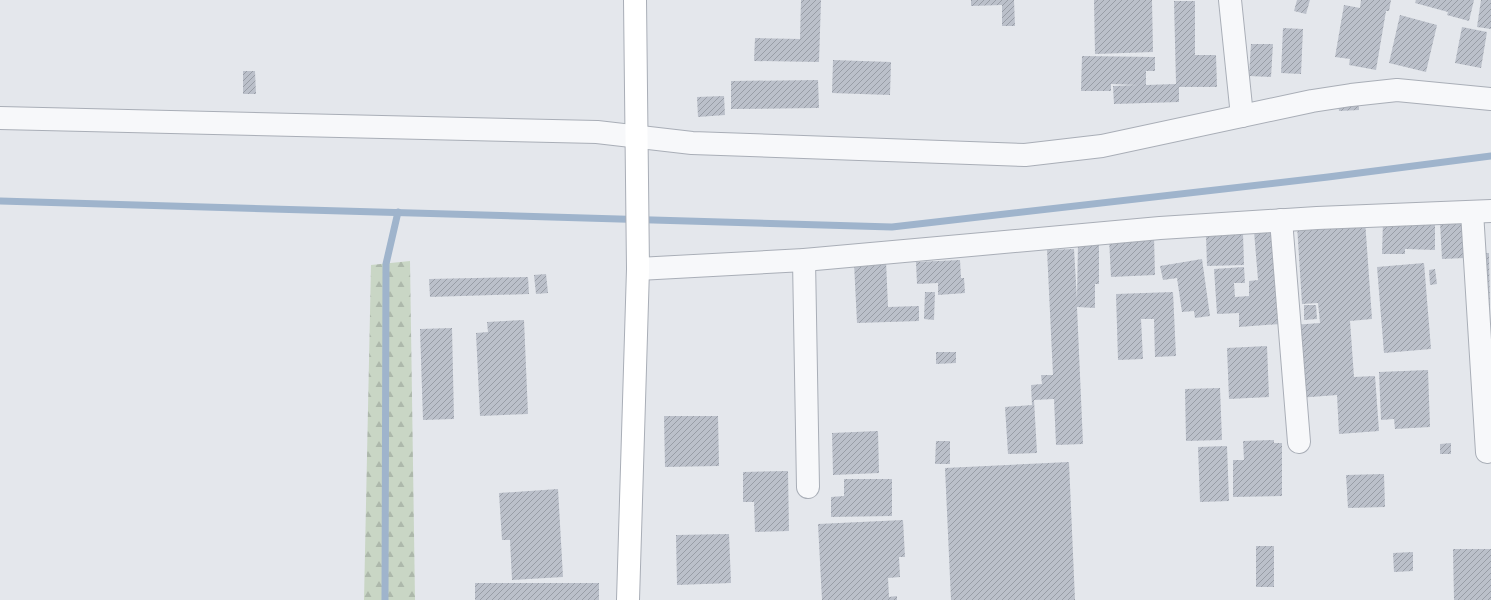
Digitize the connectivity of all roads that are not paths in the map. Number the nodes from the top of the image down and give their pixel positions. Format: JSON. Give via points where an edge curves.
{"nodes":[{"id":1,"x":635,"y":0,"type":"edge"},
{"id":2,"x":1230,"y":0,"type":"edge"},
{"id":3,"x":1491,"y":99,"type":"edge"},
{"id":4,"x":1242,"y":116,"type":"junction"},
{"id":5,"x":0,"y":118,"type":"edge"},
{"id":6,"x":636,"y":137,"type":"junction"},
{"id":7,"x":1482,"y":211,"type":"edge"},
{"id":8,"x":1281,"y":220,"type":"junction"},
{"id":9,"x":804,"y":260,"type":"junction"},
{"id":10,"x":638,"y":263,"type":"junction"},
{"id":11,"x":1299,"y":442,"type":"dead end"},
{"id":12,"x":1487,"y":452,"type":"dead end"},
{"id":13,"x":808,"y":487,"type":"dead end"},
{"id":14,"x":628,"y":600,"type":"edge"}],
"edges":[{"from":1,"to":6,"type":"main road"},
{"from":2,"to":4,"type":"street"},
{"from":3,"to":4,"type":"street","via":[[1397,90],[1312,101]]},
{"from":4,"to":6,"type":"street","via":[[1102,146],[1025,155],[692,143]]},
{"from":5,"to":6,"type":"street","via":[[597,132]]},
{"from":6,"to":10,"type":"main road"},
{"from":7,"to":8,"type":"street"},
{"from":7,"to":12,"type":"street"},
{"from":8,"to":9,"type":"street","via":[[1160,228]]},
{"from":8,"to":11,"type":"street"},
{"from":9,"to":10,"type":"street"},
{"from":9,"to":13,"type":"street"},
{"from":10,"to":14,"type":"main road"}]}
